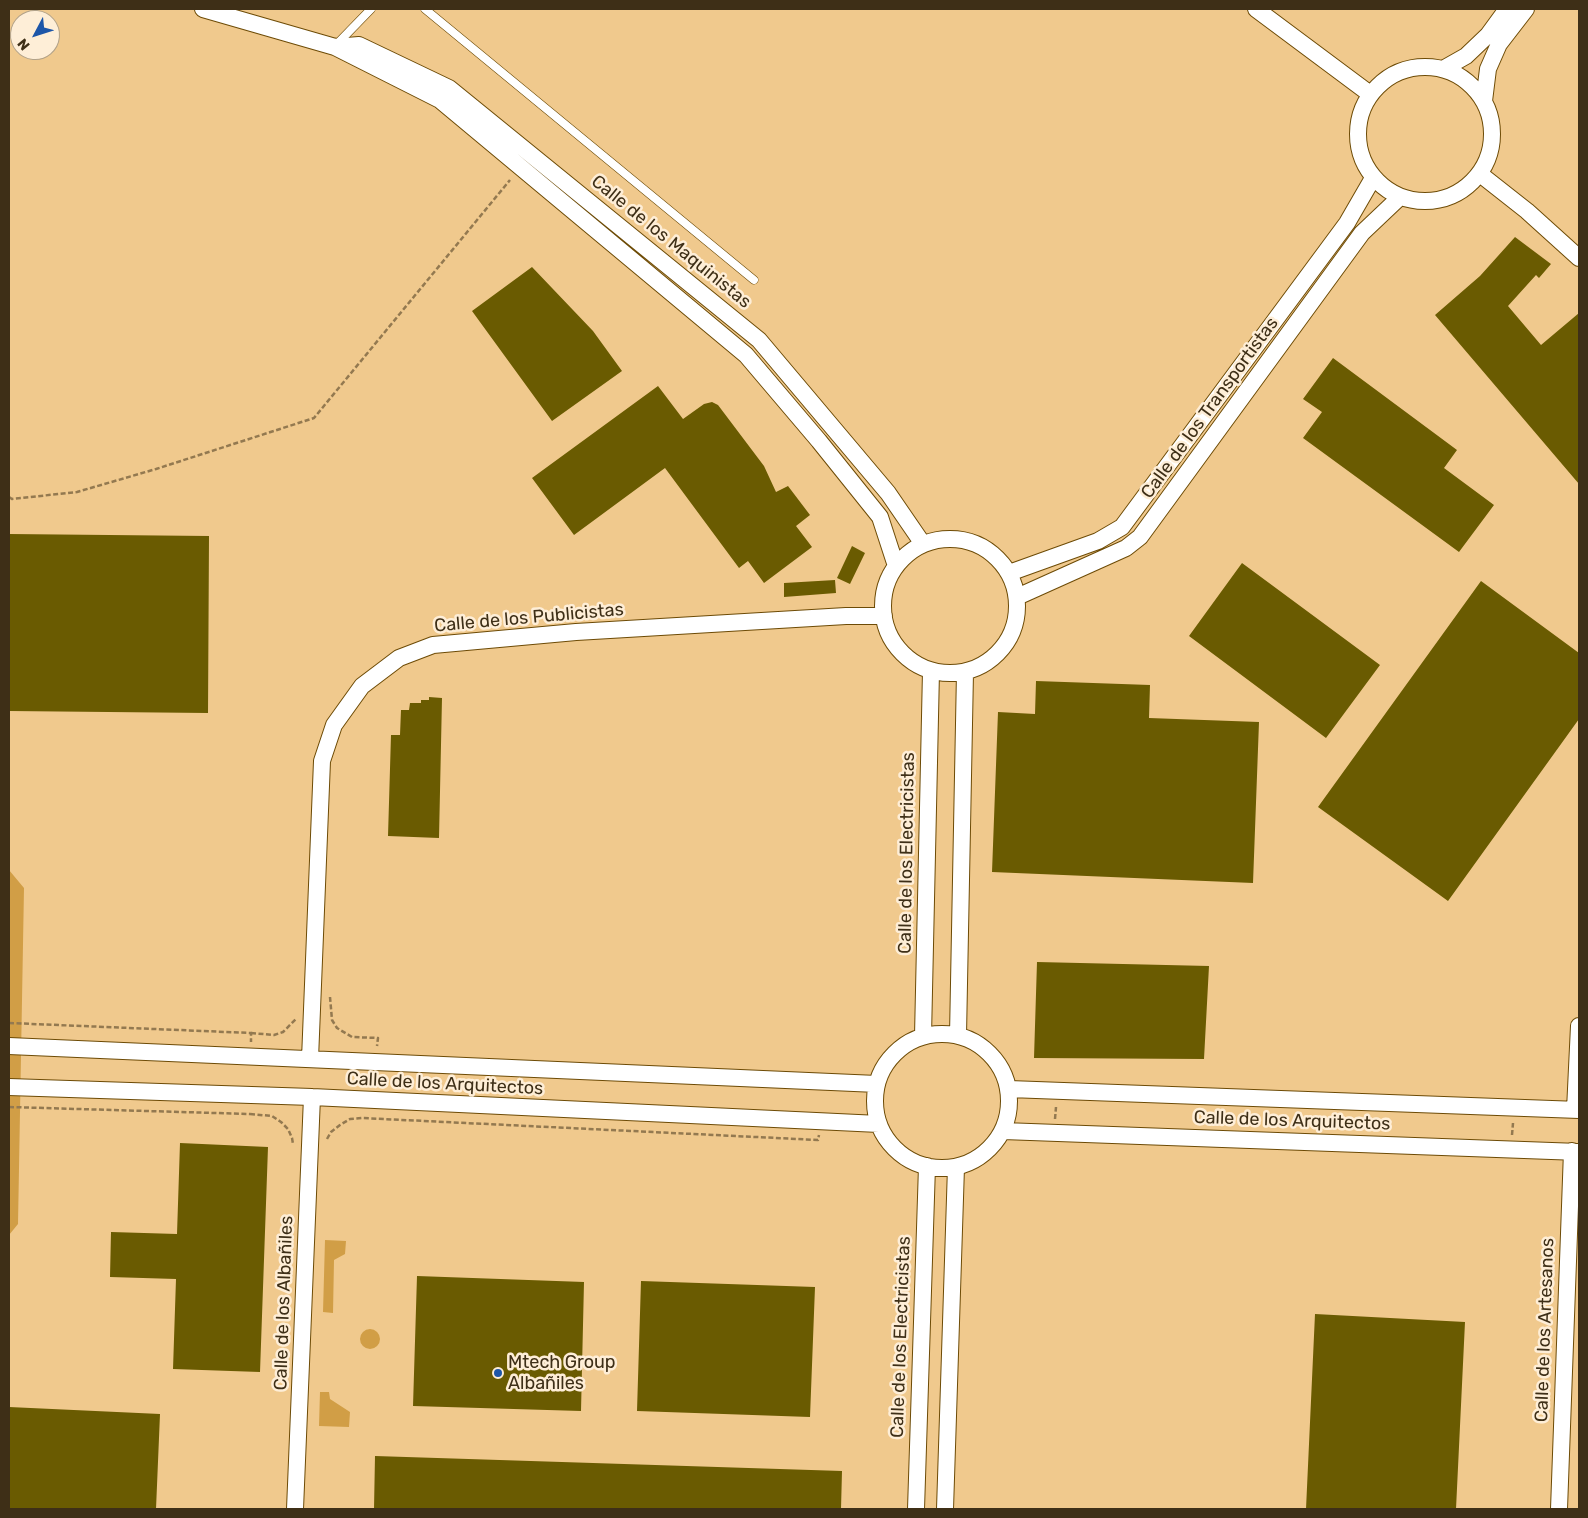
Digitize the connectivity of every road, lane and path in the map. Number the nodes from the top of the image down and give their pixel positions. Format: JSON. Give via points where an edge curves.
{"nodes":[{"id":1,"x":203,"y":9,"type":"edge"},
{"id":2,"x":371,"y":9,"type":"edge"},
{"id":3,"x":425,"y":9,"type":"edge"},
{"id":4,"x":1256,"y":9,"type":"edge"},
{"id":5,"x":1507,"y":9,"type":"edge"},
{"id":6,"x":1526,"y":9,"type":"edge"},
{"id":7,"x":334,"y":47,"type":"junction"},
{"id":8,"x":1443,"y":69,"type":"junction"},
{"id":9,"x":1370,"y":94,"type":"junction"},
{"id":10,"x":1484,"y":101,"type":"junction"},
{"id":11,"x":521,"y":167,"type":"junction"},
{"id":12,"x":1480,"y":174,"type":"junction"},
{"id":13,"x":1373,"y":178,"type":"junction"},
{"id":14,"x":1400,"y":197,"type":"junction"},
{"id":15,"x":1579,"y":258,"type":"edge"},
{"id":16,"x":754,"y":280,"type":"dead end"},
{"id":17,"x":9,"y":497,"type":"edge"},
{"id":18,"x":923,"y":544,"type":"junction"},
{"id":19,"x":896,"y":566,"type":"junction"},
{"id":20,"x":1009,"y":573,"type":"junction"},
{"id":21,"x":1017,"y":597,"type":"junction"},
{"id":22,"x":884,"y":616,"type":"junction"},
{"id":23,"x":932,"y":671,"type":"junction"},
{"id":24,"x":965,"y":672,"type":"junction"},
{"id":25,"x":313,"y":991,"type":"junction"},
{"id":26,"x":299,"y":1017,"type":"dead end"},
{"id":27,"x":9,"y":1023,"type":"edge"},
{"id":28,"x":1579,"y":1026,"type":"edge"},
{"id":29,"x":251,"y":1033,"type":"junction"},
{"id":30,"x":924,"y":1036,"type":"junction"},
{"id":31,"x":958,"y":1036,"type":"junction"},
{"id":32,"x":9,"y":1046,"type":"edge"},
{"id":33,"x":251,"y":1056,"type":"junction"},
{"id":34,"x":310,"y":1059,"type":"junction"},
{"id":35,"x":377,"y":1062,"type":"junction"},
{"id":36,"x":877,"y":1084,"type":"junction"},
{"id":37,"x":9,"y":1087,"type":"edge"},
{"id":38,"x":1009,"y":1089,"type":"junction"},
{"id":39,"x":1057,"y":1091,"type":"junction"},
{"id":40,"x":312,"y":1098,"type":"junction"},
{"id":41,"x":375,"y":1100,"type":"junction"},
{"id":42,"x":9,"y":1108,"type":"edge"},
{"id":43,"x":1514,"y":1108,"type":"junction"},
{"id":44,"x":1577,"y":1110,"type":"edge"},
{"id":45,"x":375,"y":1119,"type":"junction"},
{"id":46,"x":820,"y":1121,"type":"junction"},
{"id":47,"x":879,"y":1124,"type":"junction"},
{"id":48,"x":1003,"y":1131,"type":"junction"},
{"id":49,"x":1054,"y":1133,"type":"junction"},
{"id":50,"x":325,"y":1143,"type":"dead end"},
{"id":51,"x":293,"y":1145,"type":"dead end"},
{"id":52,"x":1510,"y":1149,"type":"junction"},
{"id":53,"x":1576,"y":1152,"type":"edge"},
{"id":54,"x":927,"y":1166,"type":"junction"},
{"id":55,"x":956,"y":1167,"type":"junction"},
{"id":56,"x":296,"y":1509,"type":"edge"},
{"id":57,"x":916,"y":1509,"type":"edge"},
{"id":58,"x":945,"y":1509,"type":"edge"},
{"id":59,"x":1559,"y":1509,"type":"edge"}],
"edges":[{"from":1,"to":7,"type":"street","name":"Calle de los Maquinistas"},
{"from":2,"to":7,"type":"lane"},
{"from":3,"to":16,"type":"lane"},
{"from":4,"to":9,"type":"street"},
{"from":5,"to":8,"type":"street","via":[[1466,56]]},
{"from":6,"to":10,"type":"street","via":[[1500,44],[1488,70]]},
{"from":7,"to":11,"type":"street","name":"Calle de los Maquinistas","via":[[440,100]]},
{"from":7,"to":18,"type":"street","name":"Calle de los Maquinistas","via":[[359,45],[449,88],[759,340],[888,493]]},
{"from":8,"to":9,"type":"street","via":[[1423,66],[1402,70],[1384,79]]},
{"from":8,"to":10,"type":"street","via":[[1459,76]]},
{"from":9,"to":13,"type":"street","via":[[1360,114],[1357,136],[1362,158]]},
{"from":10,"to":12,"type":"street","via":[[1491,119],[1492,138]]},
{"from":11,"to":17,"type":"path","via":[[314,418],[77,492]]},
{"from":11,"to":19,"type":"street","name":"Calle de los Maquinistas","via":[[746,355],[880,517]]},
{"from":12,"to":14,"type":"street","via":[[1464,189],[1444,199],[1422,202]]},
{"from":12,"to":15,"type":"street"},
{"from":13,"to":14,"type":"street"},
{"from":13,"to":20,"type":"street","name":"Calle de los Transportistas","via":[[1347,222],[1122,526],[1098,541]]},
{"from":14,"to":21,"type":"street","name":"Calle de los Transportistas","via":[[1362,233],[1140,537],[1126,548]]},
{"from":18,"to":19,"type":"street"},
{"from":18,"to":20,"type":"street","via":[[942,539],[962,540],[980,546],[996,557]]},
{"from":19,"to":22,"type":"street","via":[[883,598]]},
{"from":20,"to":21,"type":"street"},
{"from":21,"to":24,"type":"street","via":[[1017,617],[1011,636],[984,665]]},
{"from":22,"to":23,"type":"street","via":[[889,634],[900,650],[914,663]]},
{"from":22,"to":25,"type":"street","name":"Calle de los Publicistas","via":[[576,632],[433,645],[399,658],[362,686],[334,725],[322,761]]},
{"from":23,"to":24,"type":"street"},
{"from":23,"to":30,"type":"street","name":"Calle de los Electricistas"},
{"from":24,"to":31,"type":"street"},
{"from":25,"to":34,"type":"street","name":"Calle de los Publicistas"},
{"from":25,"to":35,"type":"path","via":[[329,992],[332,1020],[342,1032],[352,1037],[378,1038]]},
{"from":26,"to":29,"type":"path","via":[[283,1032],[274,1035]]},
{"from":27,"to":29,"type":"path"},
{"from":28,"to":44,"type":"street"},
{"from":29,"to":33,"type":"path"},
{"from":30,"to":31,"type":"street"},
{"from":30,"to":36,"type":"street","via":[[897,1052],[887,1063]]},
{"from":31,"to":38,"type":"street","via":[[976,1043],[991,1055]]},
{"from":32,"to":33,"type":"street","name":"Calle de los Arquitectos"},
{"from":33,"to":34,"type":"street","name":"Calle de los Arquitectos"},
{"from":34,"to":35,"type":"street","name":"Calle de los Arquitectos"},
{"from":35,"to":36,"type":"street","name":"Calle de los Arquitectos"},
{"from":36,"to":47,"type":"street","via":[[875,1104]]},
{"from":37,"to":40,"type":"street","name":"Calle de los Arquitectos"},
{"from":38,"to":39,"type":"street","name":"Calle de los Arquitectos"},
{"from":38,"to":48,"type":"street","via":[[1009,1111]]},
{"from":39,"to":43,"type":"street","name":"Calle de los Arquitectos"},
{"from":39,"to":49,"type":"path"},
{"from":40,"to":41,"type":"street","name":"Calle de los Arquitectos"},
{"from":40,"to":56,"type":"street","name":"Calle de los Albañiles"},
{"from":41,"to":45,"type":"path"},
{"from":41,"to":46,"type":"street","name":"Calle de los Arquitectos"},
{"from":42,"to":51,"type":"path","via":[[272,1116],[288,1130]]},
{"from":43,"to":44,"type":"street","name":"Calle de los Arquitectos"},
{"from":43,"to":52,"type":"path"},
{"from":45,"to":46,"type":"path","via":[[818,1140]]},
{"from":45,"to":50,"type":"path","via":[[350,1119],[331,1132]]},
{"from":46,"to":47,"type":"street","name":"Calle de los Arquitectos"},
{"from":47,"to":54,"type":"street","via":[[890,1143],[906,1158]]},
{"from":48,"to":49,"type":"street","name":"Calle de los Arquitectos"},
{"from":48,"to":55,"type":"street","via":[[986,1152]]},
{"from":49,"to":52,"type":"street","name":"Calle de los Arquitectos"},
{"from":52,"to":53,"type":"street","name":"Calle de los Arquitectos"},
{"from":53,"to":59,"type":"street","name":"Calle de los Artesanos"},
{"from":54,"to":55,"type":"street"},
{"from":54,"to":57,"type":"street","name":"Calle de los Electricistas"},
{"from":55,"to":58,"type":"street"}]}
